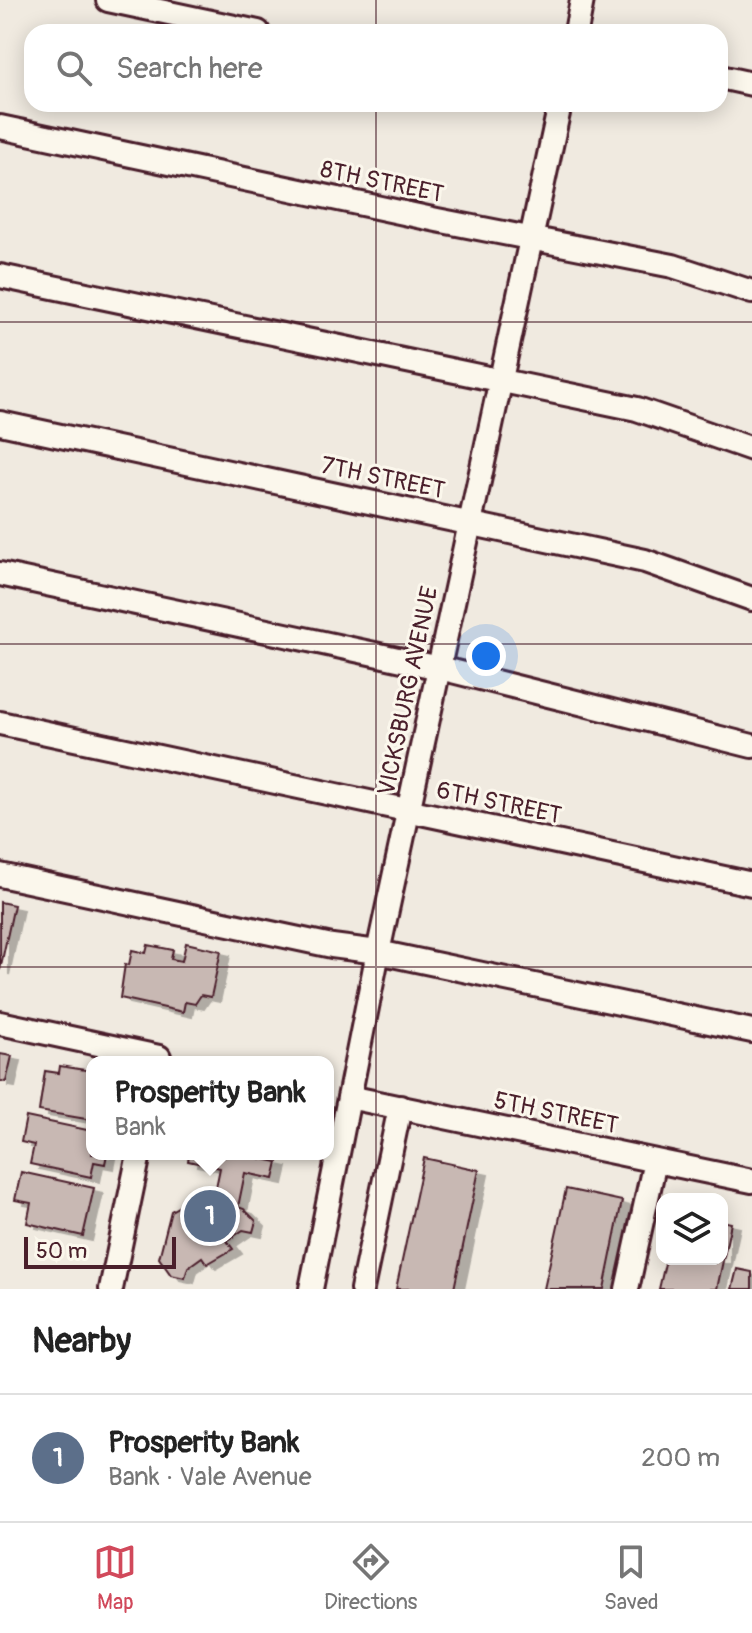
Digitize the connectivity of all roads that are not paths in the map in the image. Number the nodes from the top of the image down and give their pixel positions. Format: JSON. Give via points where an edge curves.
{"nodes":[{"id":1,"x":108,"y":0,"type":"edge"},
{"id":2,"x":582,"y":0,"type":"edge"},
{"id":3,"x":220,"y":24,"type":"edge"},
{"id":4,"x":578,"y":24,"type":"edge"},
{"id":5,"x":728,"y":79,"type":"edge"},
{"id":6,"x":752,"y":84,"type":"edge"},
{"id":7,"x":558,"y":112,"type":"edge"},
{"id":8,"x":0,"y":127,"type":"edge"},
{"id":9,"x":532,"y":238,"type":"junction"},
{"id":10,"x":0,"y":276,"type":"edge"},
{"id":11,"x":752,"y":292,"type":"edge"},
{"id":12,"x":501,"y":380,"type":"junction"},
{"id":13,"x":0,"y":423,"type":"edge"},
{"id":14,"x":752,"y":449,"type":"edge"},
{"id":15,"x":471,"y":523,"type":"junction"},
{"id":16,"x":0,"y":574,"type":"edge"},
{"id":17,"x":752,"y":599,"type":"edge"},
{"id":18,"x":440,"y":668,"type":"junction"},
{"id":19,"x":0,"y":723,"type":"edge"},
{"id":20,"x":752,"y":746,"type":"edge"},
{"id":21,"x":409,"y":810,"type":"junction"},
{"id":22,"x":0,"y":875,"type":"edge"},
{"id":23,"x":752,"y":884,"type":"edge"},
{"id":24,"x":378,"y":952,"type":"junction"},
{"id":25,"x":0,"y":1023,"type":"edge"},
{"id":26,"x":752,"y":1031,"type":"edge"},
{"id":27,"x":142,"y":1056,"type":"edge"},
{"id":28,"x":349,"y":1097,"type":"junction"},
{"id":29,"x":400,"y":1107,"type":"junction"},
{"id":30,"x":138,"y":1160,"type":"edge"},
{"id":31,"x":655,"y":1161,"type":"junction"},
{"id":32,"x":752,"y":1181,"type":"edge"},
{"id":33,"x":111,"y":1289,"type":"edge"},
{"id":34,"x":311,"y":1289,"type":"edge"},
{"id":35,"x":362,"y":1289,"type":"edge"},
{"id":36,"x":627,"y":1289,"type":"edge"}],
"edges":[{"from":1,"to":3,"type":"street"},
{"from":2,"to":4,"type":"street"},
{"from":5,"to":6,"type":"street"},
{"from":7,"to":9,"type":"street","name":"VICKSBURG AVENUE"},
{"from":8,"to":9,"type":"street","name":"8TH STREET"},
{"from":9,"to":11,"type":"street","name":"8TH STREET","via":[[673,266]]},
{"from":9,"to":12,"type":"street","name":"VICKSBURG AVENUE"},
{"from":10,"to":12,"type":"street"},
{"from":12,"to":14,"type":"street","via":[[637,409]]},
{"from":12,"to":15,"type":"street","name":"VICKSBURG AVENUE"},
{"from":13,"to":15,"type":"street","name":"7TH STREET"},
{"from":15,"to":17,"type":"street","name":"7TH STREET","via":[[645,561]]},
{"from":15,"to":18,"type":"street","name":"VICKSBURG AVENUE"},
{"from":16,"to":18,"type":"street"},
{"from":18,"to":20,"type":"street"},
{"from":18,"to":21,"type":"street","name":"VICKSBURG AVENUE"},
{"from":19,"to":21,"type":"street","name":"6TH STREET"},
{"from":21,"to":23,"type":"street","name":"6TH STREET"},
{"from":21,"to":24,"type":"street","name":"VICKSBURG AVENUE"},
{"from":22,"to":24,"type":"street"},
{"from":24,"to":26,"type":"street"},
{"from":24,"to":28,"type":"street","name":"VICKSBURG AVENUE"},
{"from":25,"to":27,"type":"street"},
{"from":28,"to":29,"type":"street","name":"5TH STREET"},
{"from":28,"to":34,"type":"street","name":"VICKSBURG AVENUE"},
{"from":29,"to":31,"type":"street","name":"5TH STREET"},
{"from":29,"to":35,"type":"street"},
{"from":30,"to":33,"type":"street"},
{"from":31,"to":32,"type":"street","name":"5TH STREET"},
{"from":31,"to":36,"type":"street"}]}
